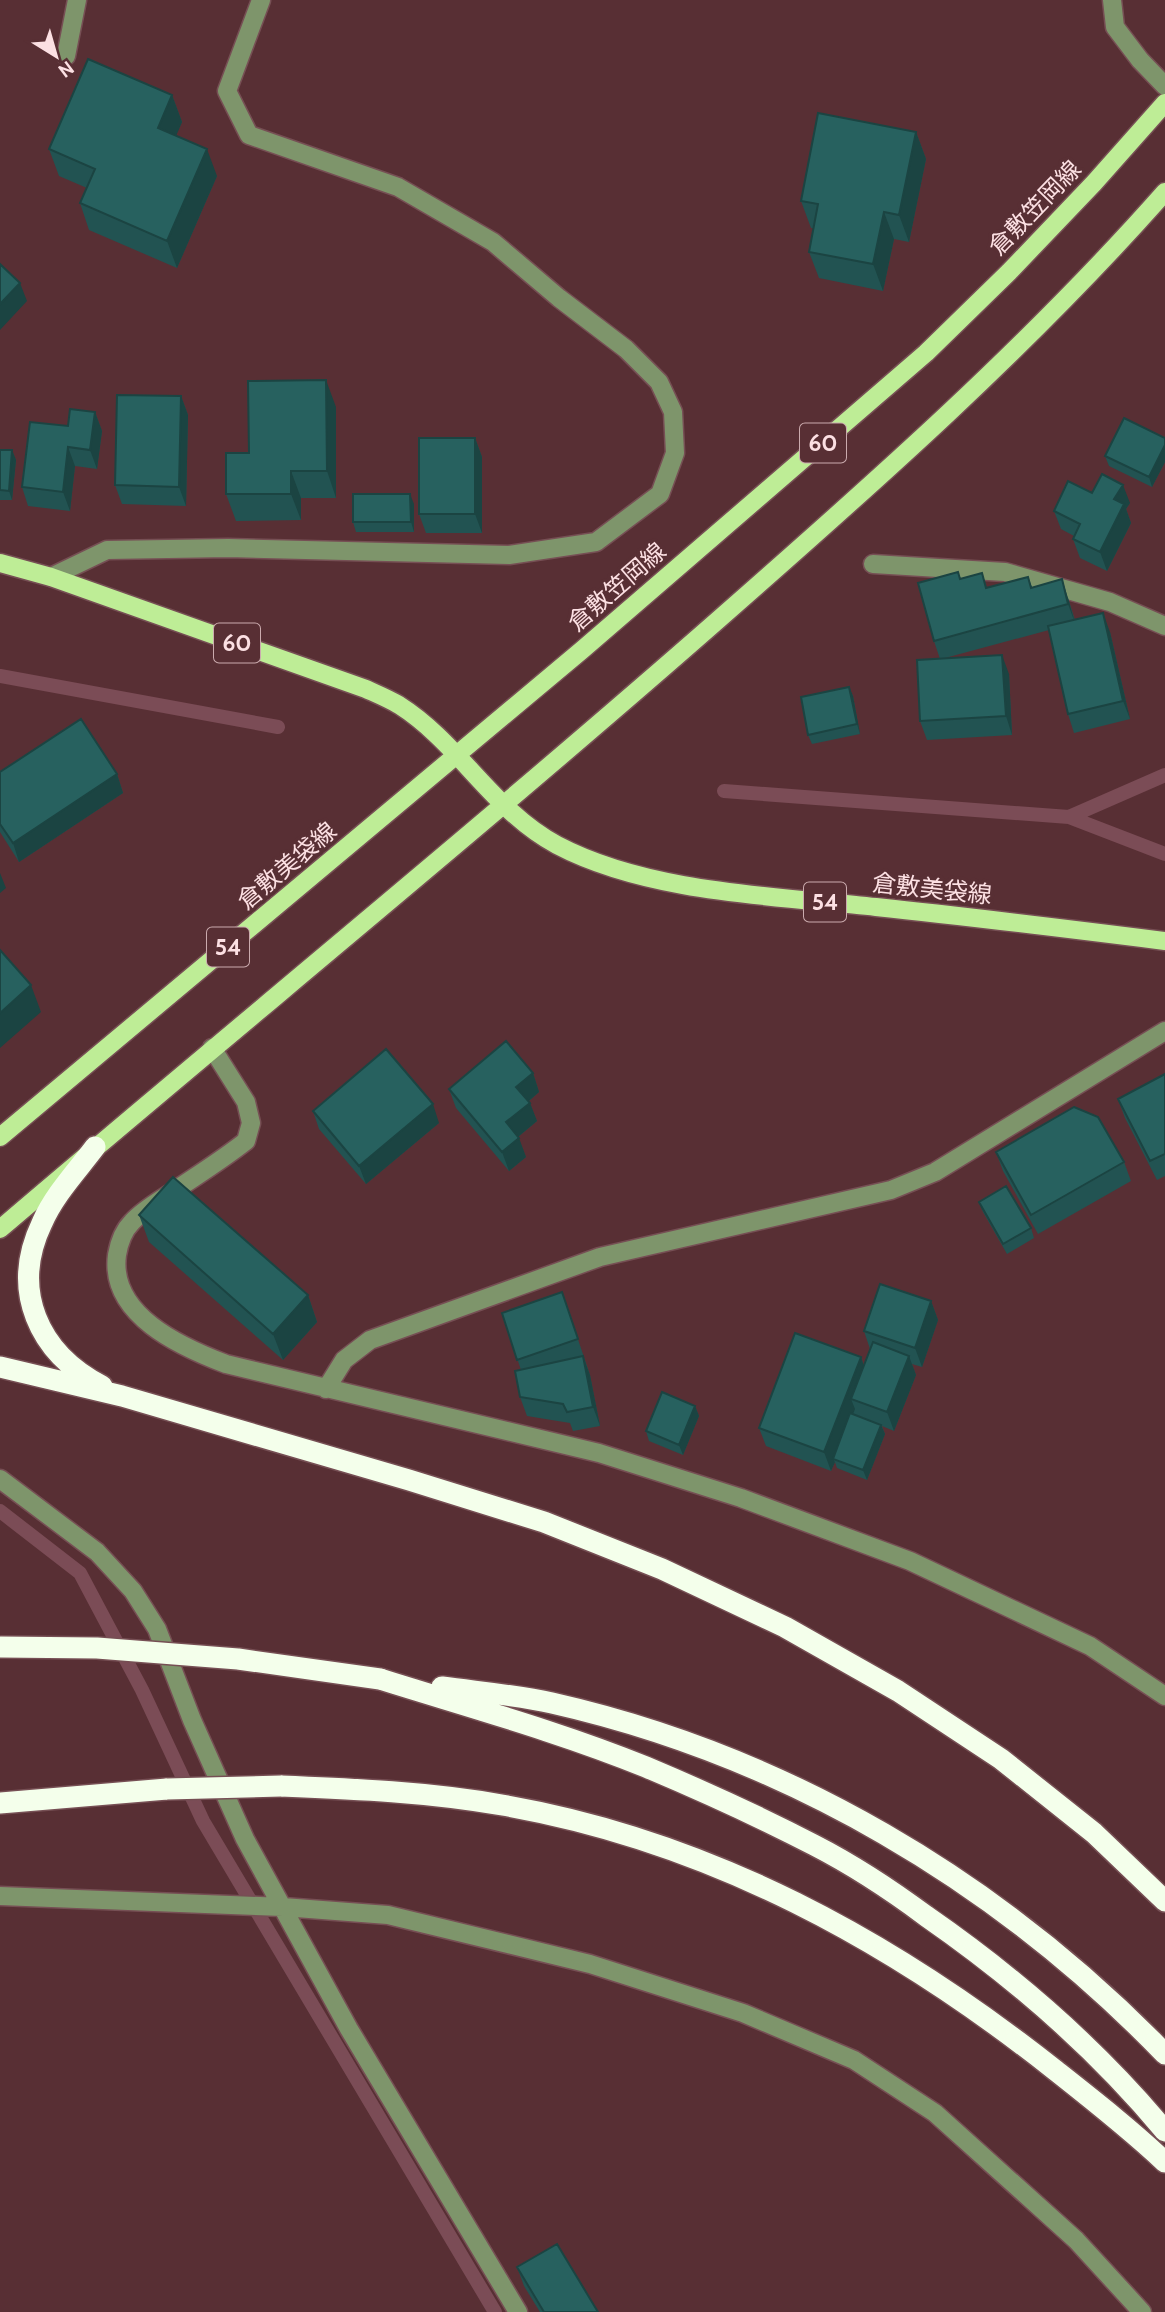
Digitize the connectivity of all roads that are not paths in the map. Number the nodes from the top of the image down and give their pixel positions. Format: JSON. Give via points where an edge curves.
{"nodes":[{"id":1,"x":77,"y":0,"type":"edge"},
{"id":2,"x":261,"y":0,"type":"edge"},
{"id":3,"x":1112,"y":0,"type":"edge"},
{"id":4,"x":66,"y":56,"type":"dead end"},
{"id":5,"x":1165,"y":86,"type":"edge"},
{"id":6,"x":1165,"y":103,"type":"edge"},
{"id":7,"x":1165,"y":192,"type":"edge"},
{"id":8,"x":0,"y":563,"type":"edge"},
{"id":9,"x":873,"y":564,"type":"dead end"},
{"id":10,"x":51,"y":577,"type":"junction"},
{"id":11,"x":1165,"y":626,"type":"edge"},
{"id":12,"x":456,"y":756,"type":"junction"},
{"id":13,"x":503,"y":805,"type":"junction"},
{"id":14,"x":1165,"y":941,"type":"edge"},
{"id":15,"x":1165,"y":1031,"type":"edge"},
{"id":16,"x":212,"y":1048,"type":"junction"},
{"id":17,"x":0,"y":1137,"type":"edge"},
{"id":18,"x":95,"y":1147,"type":"junction"},
{"id":19,"x":0,"y":1228,"type":"edge"},
{"id":20,"x":0,"y":1367,"type":"edge"},
{"id":21,"x":326,"y":1389,"type":"junction"},
{"id":22,"x":122,"y":1396,"type":"junction"},
{"id":23,"x":0,"y":1479,"type":"edge"},
{"id":24,"x":0,"y":1647,"type":"edge"},
{"id":25,"x":380,"y":1679,"type":"junction"},
{"id":26,"x":1165,"y":1696,"type":"edge"},
{"id":27,"x":0,"y":1803,"type":"edge"},
{"id":28,"x":0,"y":1896,"type":"edge"},
{"id":29,"x":1165,"y":1901,"type":"edge"},
{"id":30,"x":275,"y":1907,"type":"junction"},
{"id":31,"x":1165,"y":2054,"type":"edge"},
{"id":32,"x":1165,"y":2131,"type":"edge"},
{"id":33,"x":1165,"y":2162,"type":"edge"},
{"id":34,"x":518,"y":2312,"type":"edge"},
{"id":35,"x":1142,"y":2312,"type":"edge"}],
"edges":[{"from":1,"to":4,"type":"street"},
{"from":2,"to":10,"type":"street","via":[[227,91],[248,135],[398,187],[494,242],[626,349],[659,382],[673,412],[675,453],[660,494],[596,542],[509,555],[228,548],[107,550]]},
{"from":3,"to":5,"type":"street","via":[[1115,27]]},
{"from":6,"to":12,"type":"main road","name":"倉敷笠岡線","number":"60","via":[[1066,212],[926,353]]},
{"from":7,"to":13,"type":"main road","number":"60","via":[[1050,314],[882,476]]},
{"from":8,"to":10,"type":"main road","number":"60"},
{"from":9,"to":11,"type":"street","via":[[1005,572],[1111,601]]},
{"from":10,"to":12,"type":"main road","number":"60","via":[[366,689],[399,705]]},
{"from":12,"to":13,"type":"main road","name":"倉敷美袋線","number":"54"},
{"from":12,"to":17,"type":"main road","name":"倉敷美袋線","number":"54"},
{"from":13,"to":14,"type":"main road","name":"倉敷美袋線","number":"54","via":[[530,828],[583,857],[680,884]]},
{"from":13,"to":16,"type":"main road"},
{"from":15,"to":21,"type":"street","via":[[935,1171],[891,1190],[600,1257],[370,1340],[344,1360]]},
{"from":16,"to":18,"type":"main road"},
{"from":16,"to":21,"type":"street","via":[[246,1102],[251,1123],[246,1141],[130,1223],[119,1242],[116,1266],[120,1288],[132,1307],[157,1330],[187,1349],[226,1364]]},
{"from":18,"to":19,"type":"main road"},
{"from":18,"to":22,"type":"highway","via":[[42,1222],[32,1247],[28,1280],[32,1310],[44,1337],[88,1378]]},
{"from":20,"to":22,"type":"highway"},
{"from":21,"to":26,"type":"street","via":[[599,1453],[741,1498],[958,1584],[1090,1646]]},
{"from":22,"to":29,"type":"highway","via":[[544,1522],[662,1569],[772,1622],[898,1691],[1001,1759],[1094,1833]]},
{"from":23,"to":30,"type":"street","via":[[97,1552],[133,1591],[157,1629]]},
{"from":24,"to":25,"type":"highway","bridge":true,"via":[[97,1648],[238,1659]]},
{"from":25,"to":31,"type":"highway","via":[[550,1702],[659,1731],[758,1769],[842,1810],[998,1907],[1073,1965]]},
{"from":25,"to":32,"type":"highway","via":[[645,1767],[816,1846],[891,1890],[1038,2001],[1105,2064]]},
{"from":27,"to":33,"type":"highway","bridge":true,"via":[[167,1789],[281,1786],[406,1791],[504,1805],[600,1828],[770,1889],[865,1938],[1015,2039]]},
{"from":28,"to":30,"type":"street"},
{"from":30,"to":34,"type":"street"},
{"from":30,"to":35,"type":"street","via":[[388,1915],[590,1964],[743,2013],[854,2060],[934,2113],[1076,2240]]}]}
